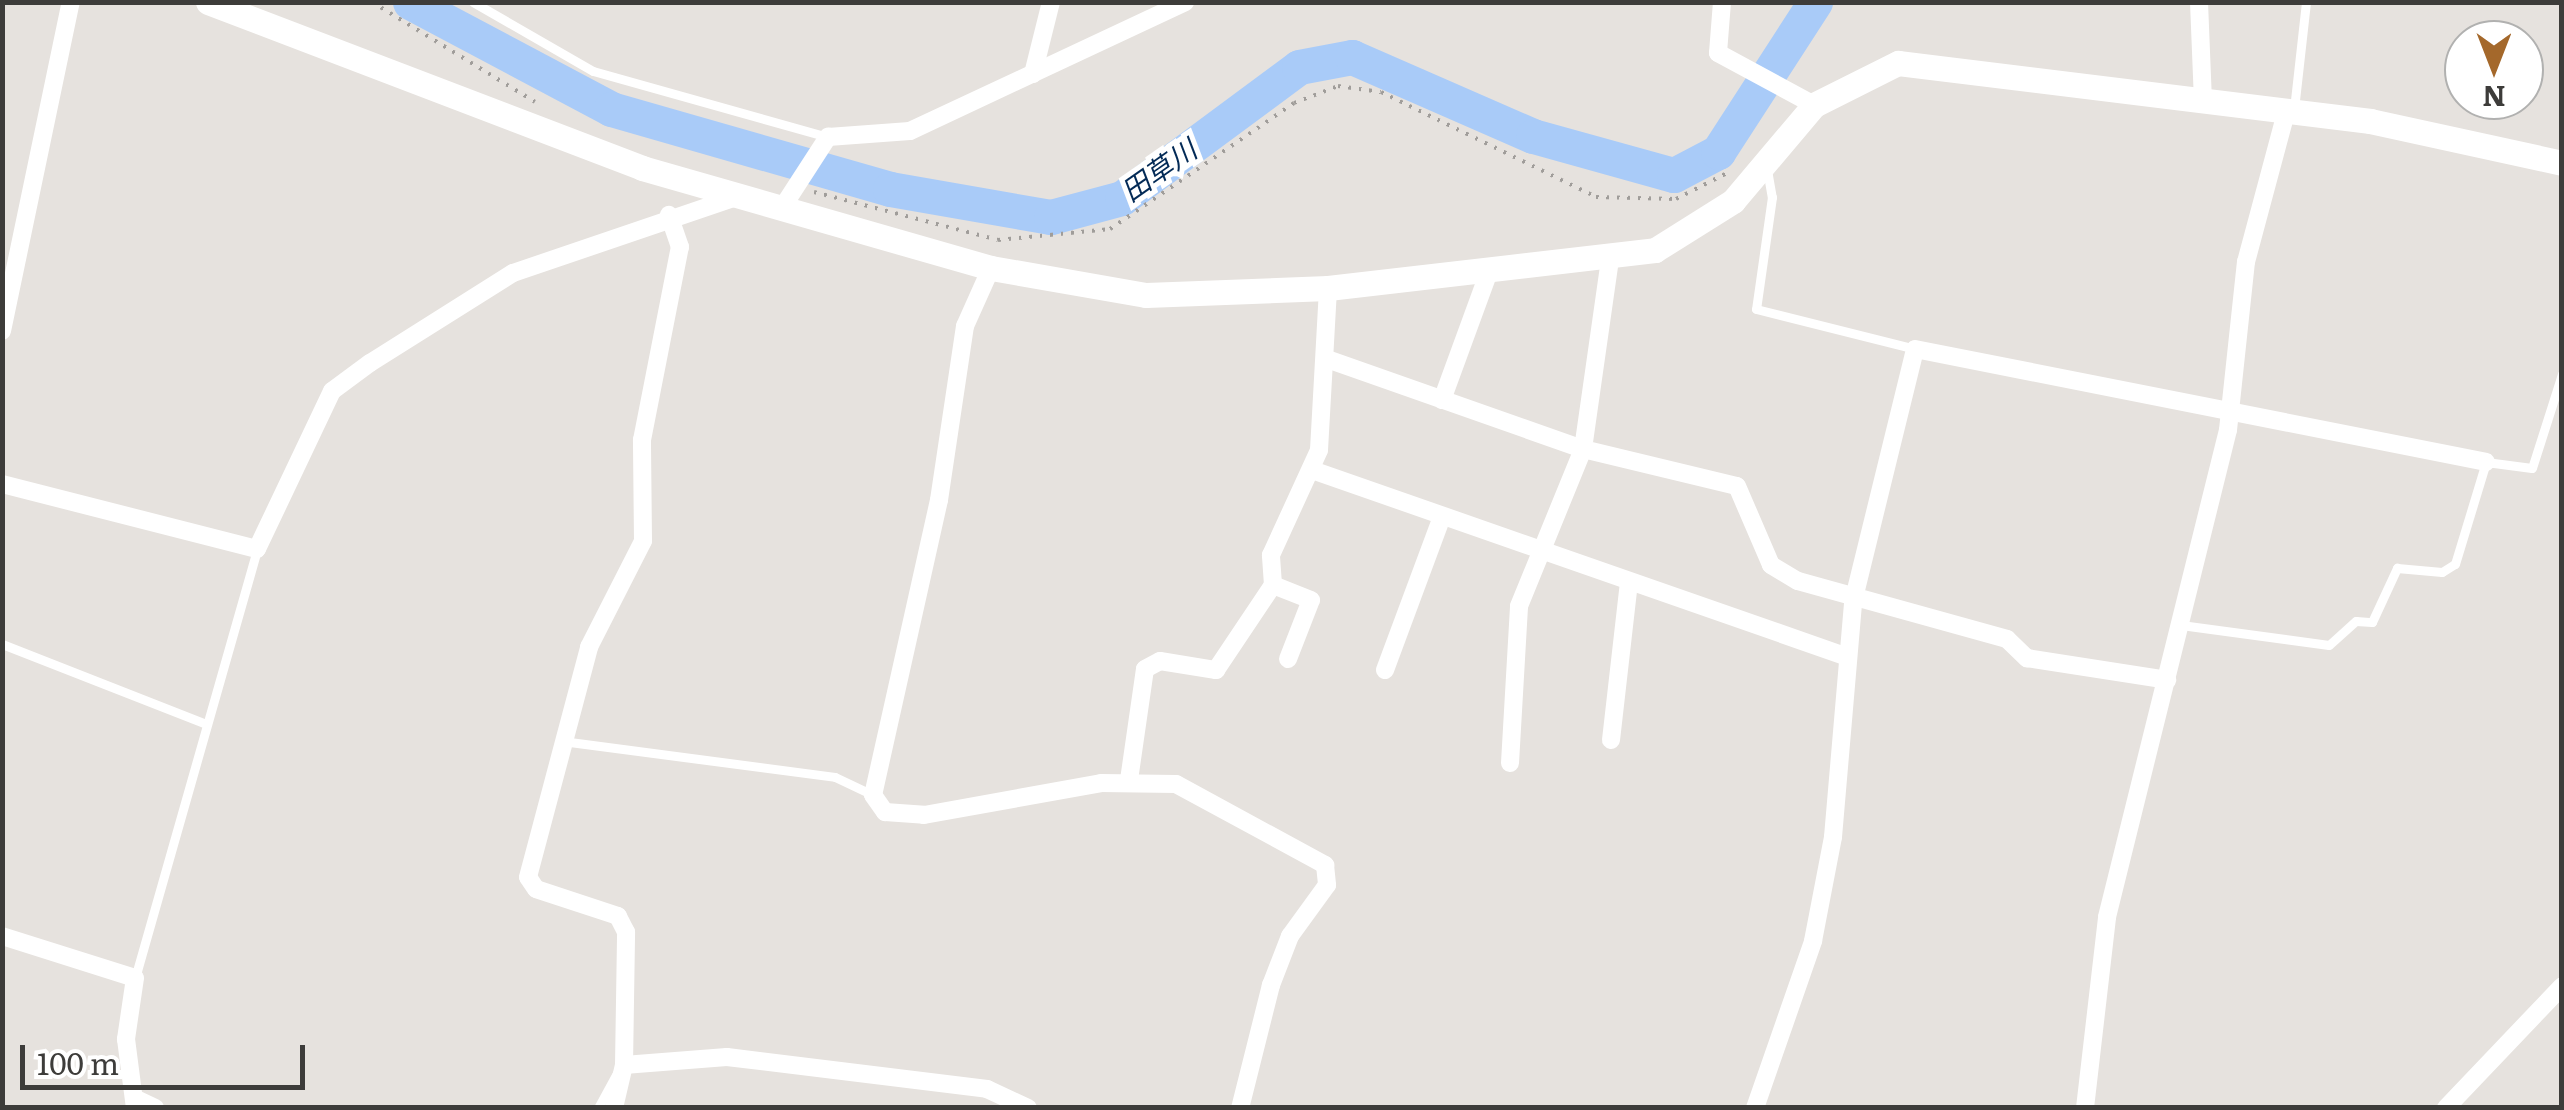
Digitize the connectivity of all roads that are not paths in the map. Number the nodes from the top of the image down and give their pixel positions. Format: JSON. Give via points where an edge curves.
{"nodes":[{"id":1,"x":72,"y":2,"type":"edge"},
{"id":2,"x":208,"y":2,"type":"edge"},
{"id":3,"x":473,"y":2,"type":"edge"},
{"id":4,"x":1051,"y":2,"type":"edge"},
{"id":5,"x":1185,"y":2,"type":"edge"},
{"id":6,"x":1722,"y":2,"type":"edge"},
{"id":7,"x":2199,"y":2,"type":"edge"},
{"id":8,"x":2306,"y":2,"type":"edge"},
{"id":9,"x":1033,"y":74,"type":"junction"},
{"id":10,"x":2202,"y":103,"type":"junction"},
{"id":11,"x":1814,"y":105,"type":"junction"},
{"id":12,"x":2291,"y":109,"type":"junction"},
{"id":13,"x":828,"y":137,"type":"junction"},
{"id":14,"x":1764,"y":162,"type":"junction"},
{"id":15,"x":2562,"y":163,"type":"edge"},
{"id":16,"x":739,"y":196,"type":"junction"},
{"id":17,"x":787,"y":197,"type":"junction"},
{"id":18,"x":669,"y":216,"type":"junction"},
{"id":19,"x":1610,"y":260,"type":"junction"},
{"id":20,"x":991,"y":268,"type":"junction"},
{"id":21,"x":1488,"y":274,"type":"junction"},
{"id":22,"x":1328,"y":288,"type":"junction"},
{"id":23,"x":7,"y":301,"type":"edge"},
{"id":24,"x":2,"y":331,"type":"edge"},
{"id":25,"x":1914,"y":349,"type":"junction"},
{"id":26,"x":1326,"y":360,"type":"junction"},
{"id":27,"x":2562,"y":374,"type":"edge"},
{"id":28,"x":1442,"y":400,"type":"junction"},
{"id":29,"x":2231,"y":405,"type":"junction"},
{"id":30,"x":1583,"y":449,"type":"junction"},
{"id":31,"x":2486,"y":462,"type":"junction"},
{"id":32,"x":1312,"y":470,"type":"junction"},
{"id":33,"x":2,"y":484,"type":"edge"},
{"id":34,"x":1442,"y":517,"type":"junction"},
{"id":35,"x":257,"y":549,"type":"junction"},
{"id":36,"x":1541,"y":554,"type":"junction"},
{"id":37,"x":1629,"y":583,"type":"junction"},
{"id":38,"x":1273,"y":585,"type":"junction"},
{"id":39,"x":1852,"y":602,"type":"junction"},
{"id":40,"x":2181,"y":625,"type":"junction"},
{"id":41,"x":2,"y":644,"type":"edge"},
{"id":42,"x":1844,"y":656,"type":"junction"},
{"id":43,"x":1288,"y":659,"type":"dead end"},
{"id":44,"x":1386,"y":670,"type":"dead end"},
{"id":45,"x":2167,"y":680,"type":"junction"},
{"id":46,"x":206,"y":724,"type":"junction"},
{"id":47,"x":1611,"y":740,"type":"dead end"},
{"id":48,"x":562,"y":741,"type":"junction"},
{"id":49,"x":1510,"y":763,"type":"dead end"},
{"id":50,"x":1129,"y":780,"type":"junction"},
{"id":51,"x":873,"y":795,"type":"junction"},
{"id":52,"x":2,"y":936,"type":"edge"},
{"id":53,"x":135,"y":978,"type":"junction"},
{"id":54,"x":2562,"y":986,"type":"edge"},
{"id":55,"x":624,"y":1066,"type":"junction"},
{"id":56,"x":136,"y":1103,"type":"edge"},
{"id":57,"x":155,"y":1108,"type":"edge"},
{"id":58,"x":598,"y":1108,"type":"edge"},
{"id":59,"x":614,"y":1108,"type":"edge"},
{"id":60,"x":1028,"y":1108,"type":"edge"},
{"id":61,"x":1240,"y":1108,"type":"edge"},
{"id":62,"x":1755,"y":1108,"type":"edge"},
{"id":63,"x":2085,"y":1108,"type":"edge"},
{"id":64,"x":2446,"y":1108,"type":"edge"}],
"edges":[{"from":1,"to":23,"type":"street"},
{"from":2,"to":16,"type":"street","via":[[564,141]]},
{"from":3,"to":13,"type":"lane","via":[[593,71]]},
{"from":4,"to":9,"type":"street"},
{"from":5,"to":9,"type":"street"},
{"from":6,"to":11,"type":"street","via":[[1718,53]]},
{"from":7,"to":10,"type":"street"},
{"from":8,"to":12,"type":"lane"},
{"from":9,"to":13,"type":"street","via":[[910,131]]},
{"from":10,"to":11,"type":"street","via":[[1898,63]]},
{"from":10,"to":12,"type":"street"},
{"from":11,"to":14,"type":"street"},
{"from":12,"to":15,"type":"street"},
{"from":12,"to":29,"type":"street","via":[[2246,262]]},
{"from":13,"to":17,"type":"street"},
{"from":14,"to":19,"type":"street","via":[[1692,232]]},
{"from":14,"to":25,"type":"lane","via":[[1773,178],[1756,309]]},
{"from":16,"to":17,"type":"street"},
{"from":16,"to":18,"type":"street"},
{"from":17,"to":20,"type":"street"},
{"from":18,"to":35,"type":"street","via":[[512,273],[332,391]]},
{"from":18,"to":48,"type":"street","via":[[680,247],[642,440],[643,541],[589,647]]},
{"from":19,"to":21,"type":"street"},
{"from":19,"to":30,"type":"street"},
{"from":20,"to":22,"type":"street","via":[[1146,295]]},
{"from":20,"to":51,"type":"street","via":[[966,326],[939,500]]},
{"from":21,"to":22,"type":"street"},
{"from":21,"to":28,"type":"street"},
{"from":22,"to":26,"type":"street"},
{"from":23,"to":24,"type":"street"},
{"from":25,"to":29,"type":"street"},
{"from":25,"to":39,"type":"street"},
{"from":26,"to":28,"type":"street"},
{"from":26,"to":32,"type":"street"},
{"from":27,"to":31,"type":"lane","via":[[2532,468]]},
{"from":28,"to":30,"type":"street"},
{"from":29,"to":31,"type":"street"},
{"from":29,"to":40,"type":"street"},
{"from":30,"to":36,"type":"street"},
{"from":30,"to":39,"type":"street","via":[[1737,486],[1771,565]]},
{"from":31,"to":40,"type":"lane","via":[[2455,564],[2442,572],[2397,568],[2372,622],[2356,621],[2329,645]]},
{"from":32,"to":34,"type":"street"},
{"from":32,"to":38,"type":"street","via":[[1271,554]]},
{"from":33,"to":35,"type":"street"},
{"from":34,"to":36,"type":"street"},
{"from":34,"to":44,"type":"street"},
{"from":35,"to":46,"type":"lane"},
{"from":36,"to":37,"type":"street"},
{"from":36,"to":49,"type":"street","via":[[1519,606]]},
{"from":37,"to":42,"type":"street"},
{"from":37,"to":47,"type":"street"},
{"from":38,"to":43,"type":"street","via":[[1311,600]]},
{"from":38,"to":50,"type":"street","via":[[1216,670],[1160,661],[1145,669]]},
{"from":39,"to":42,"type":"street"},
{"from":39,"to":45,"type":"street","via":[[2008,639],[2027,658]]},
{"from":40,"to":45,"type":"street"},
{"from":41,"to":46,"type":"lane"},
{"from":42,"to":62,"type":"street","via":[[1823,889]]},
{"from":45,"to":63,"type":"street","via":[[2107,917]]},
{"from":46,"to":53,"type":"lane"},
{"from":48,"to":51,"type":"lane","via":[[835,777]]},
{"from":48,"to":55,"type":"street","via":[[528,877],[536,889],[618,916],[626,932]]},
{"from":50,"to":51,"type":"street","via":[[924,815],[885,812]]},
{"from":50,"to":61,"type":"street","via":[[1176,784],[1325,865],[1327,884],[1290,936],[1271,985]]},
{"from":52,"to":53,"type":"street"},
{"from":53,"to":56,"type":"street","via":[[126,1038]]},
{"from":54,"to":64,"type":"street"},
{"from":55,"to":58,"type":"lane","via":[[603,1084]]},
{"from":55,"to":59,"type":"street"},
{"from":55,"to":60,"type":"street","via":[[727,1056],[987,1090]]},
{"from":56,"to":57,"type":"street"}]}
